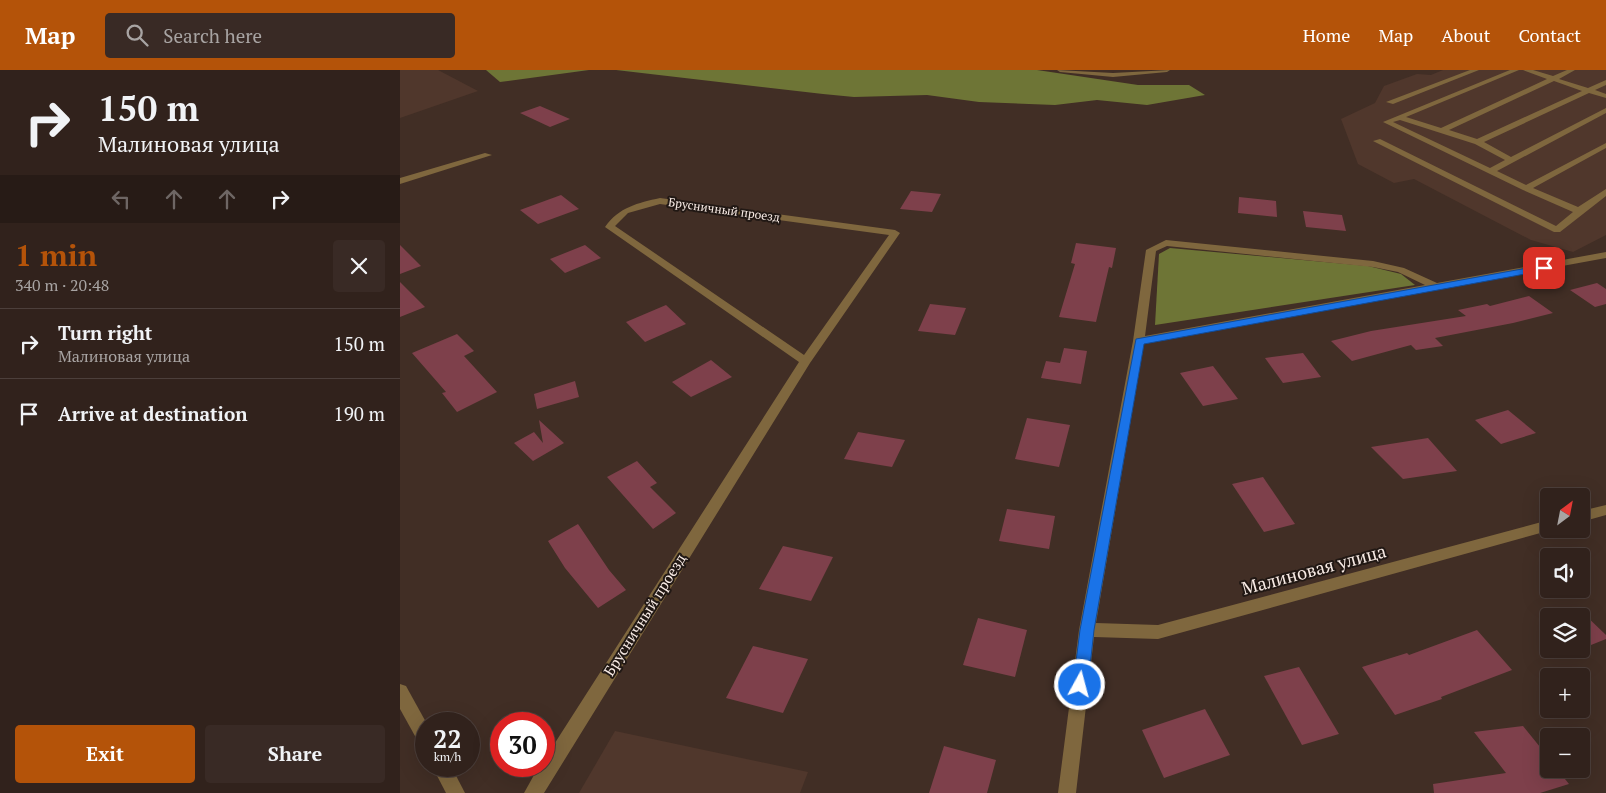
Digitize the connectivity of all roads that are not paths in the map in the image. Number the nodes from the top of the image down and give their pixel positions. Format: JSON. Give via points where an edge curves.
{"nodes":[{"id":1,"x":1060,"y":70,"type":"edge"},
{"id":2,"x":1168,"y":70,"type":"edge"},
{"id":3,"x":1476,"y":70,"type":"edge"},
{"id":4,"x":1516,"y":70,"type":"edge"},
{"id":5,"x":1526,"y":70,"type":"edge"},
{"id":6,"x":1572,"y":70,"type":"edge"},
{"id":7,"x":1551,"y":78,"type":"junction"},
{"id":8,"x":1606,"y":82,"type":"edge"},
{"id":9,"x":1588,"y":90,"type":"junction"},
{"id":10,"x":1606,"y":96,"type":"edge"},
{"id":11,"x":1390,"y":102,"type":"dead end"},
{"id":12,"x":1606,"y":110,"type":"edge"},
{"id":13,"x":1399,"y":117,"type":"junction"},
{"id":14,"x":1441,"y":131,"type":"junction"},
{"id":15,"x":1457,"y":136,"type":"junction"},
{"id":16,"x":1377,"y":141,"type":"dead end"},
{"id":17,"x":1478,"y":142,"type":"junction"},
{"id":18,"x":1606,"y":145,"type":"edge"},
{"id":19,"x":1439,"y":147,"type":"junction"},
{"id":20,"x":488,"y":155,"type":"dead end"},
{"id":21,"x":1511,"y":160,"type":"junction"},
{"id":22,"x":1491,"y":171,"type":"junction"},
{"id":23,"x":400,"y":181,"type":"edge"},
{"id":24,"x":1526,"y":188,"type":"junction"},
{"id":25,"x":1606,"y":192,"type":"edge"},
{"id":26,"x":1579,"y":211,"type":"junction"},
{"id":27,"x":1606,"y":256,"type":"edge"},
{"id":28,"x":1438,"y":287,"type":"junction"},
{"id":29,"x":1139,"y":341,"type":"junction"},
{"id":30,"x":805,"y":360,"type":"junction"},
{"id":31,"x":1606,"y":510,"type":"edge"},
{"id":32,"x":1590,"y":514,"type":"edge"},
{"id":33,"x":1540,"y":528,"type":"edge"},
{"id":34,"x":1087,"y":630,"type":"junction"},
{"id":35,"x":400,"y":692,"type":"edge"},
{"id":36,"x":415,"y":719,"type":"edge"},
{"id":37,"x":447,"y":777,"type":"edge"},
{"id":38,"x":456,"y":793,"type":"edge"},
{"id":39,"x":533,"y":793,"type":"edge"},
{"id":40,"x":1067,"y":793,"type":"edge"}],
"edges":[{"from":1,"to":2,"type":"street","via":[[1114,75]]},
{"from":3,"to":11,"type":"street"},
{"from":4,"to":13,"type":"street"},
{"from":5,"to":7,"type":"street"},
{"from":6,"to":7,"type":"street"},
{"from":7,"to":9,"type":"street"},
{"from":7,"to":14,"type":"street"},
{"from":8,"to":9,"type":"street"},
{"from":9,"to":10,"type":"street"},
{"from":9,"to":17,"type":"street"},
{"from":12,"to":21,"type":"street"},
{"from":13,"to":14,"type":"street"},
{"from":13,"to":19,"type":"street","via":[[1387,122]]},
{"from":14,"to":15,"type":"street"},
{"from":15,"to":17,"type":"street"},
{"from":15,"to":19,"type":"street"},
{"from":16,"to":26,"type":"street","via":[[1557,230]]},
{"from":17,"to":21,"type":"street"},
{"from":18,"to":24,"type":"street"},
{"from":19,"to":22,"type":"street"},
{"from":20,"to":23,"type":"street"},
{"from":21,"to":22,"type":"street"},
{"from":22,"to":24,"type":"street"},
{"from":24,"to":26,"type":"street"},
{"from":25,"to":26,"type":"street"},
{"from":27,"to":28,"type":"street"},
{"from":28,"to":29,"type":"street"},
{"from":28,"to":29,"type":"street","via":[[1400,270],[1373,264],[1166,243],[1151,250]]},
{"from":29,"to":34,"type":"street"},
{"from":30,"to":30,"type":"street","name":"Брусничный проезд","via":[[896,233],[660,201],[636,206],[616,217],[610,227]]},
{"from":30,"to":39,"type":"street","name":"Брусничный проезд"},
{"from":31,"to":32,"type":"street"},
{"from":33,"to":34,"type":"street","name":"Малиновая улица","via":[[1158,632]]},
{"from":34,"to":40,"type":"street"},
{"from":35,"to":36,"type":"street"},
{"from":37,"to":38,"type":"street"}]}
